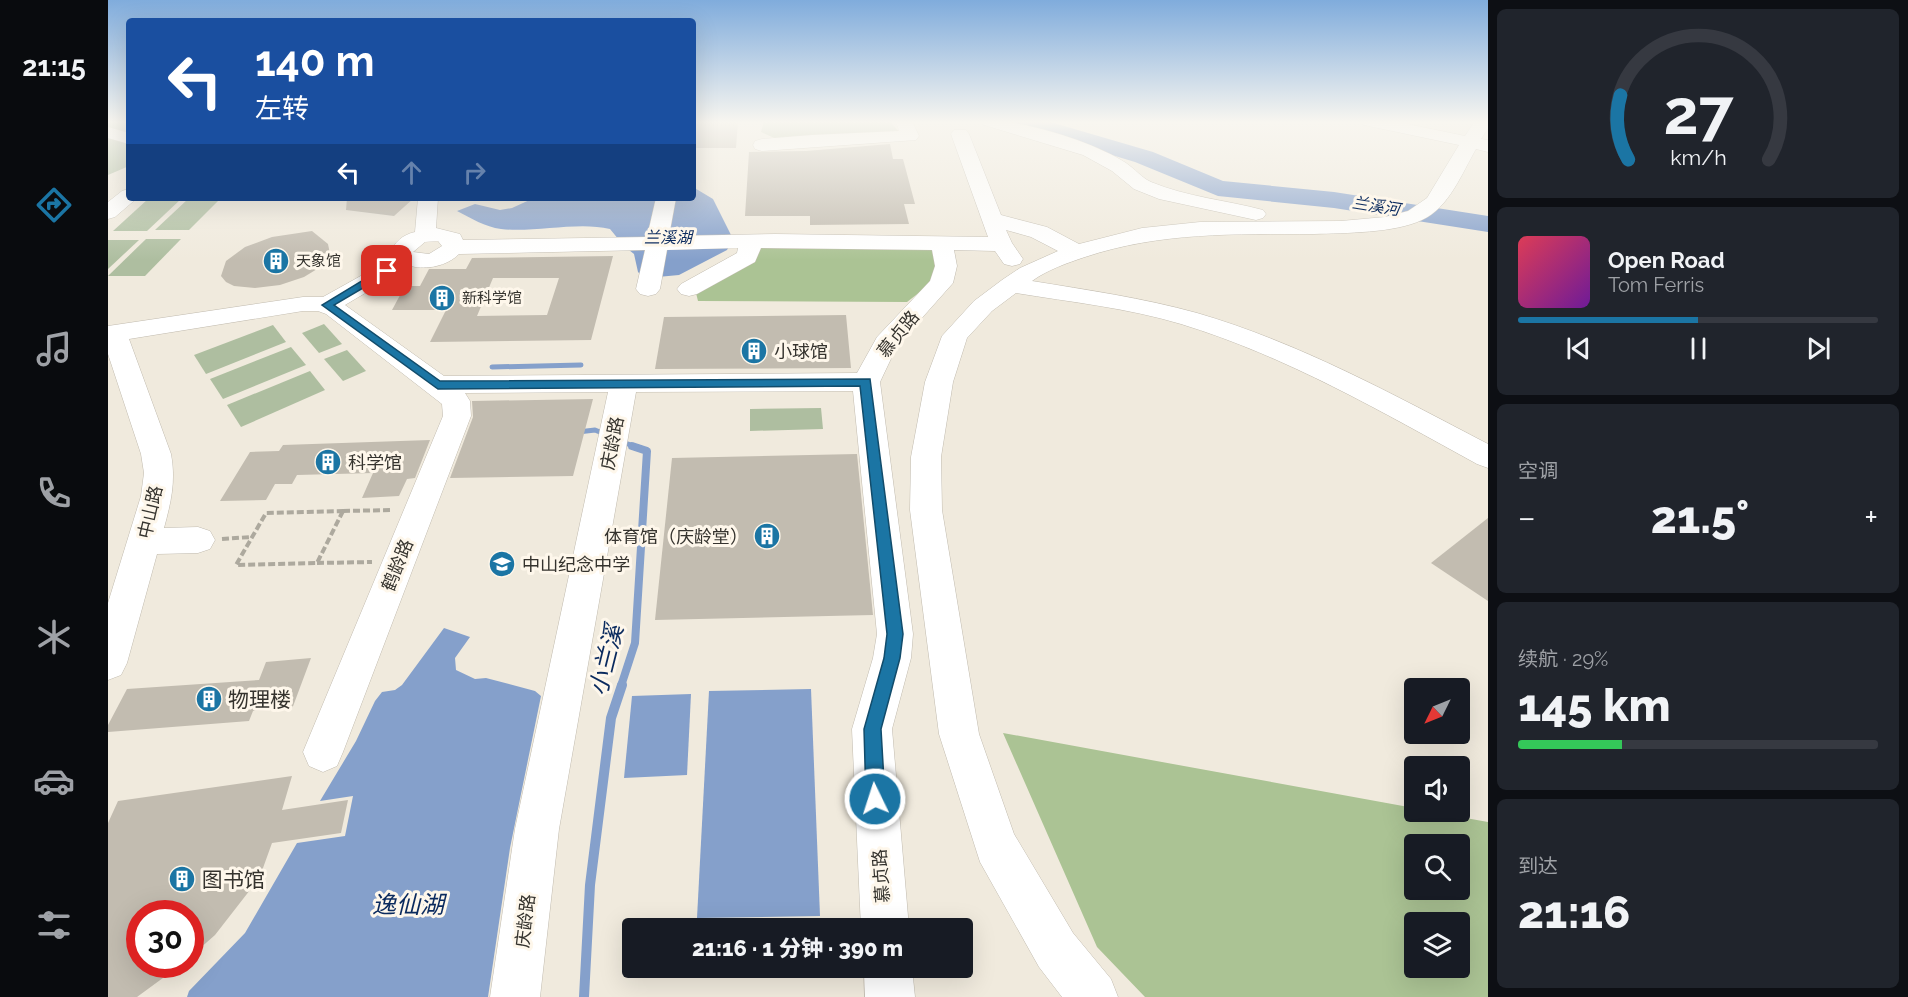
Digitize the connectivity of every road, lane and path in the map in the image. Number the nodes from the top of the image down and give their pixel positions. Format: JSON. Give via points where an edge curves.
{"nodes":[{"id":1,"x":973,"y":168,"type":"edge"},
{"id":2,"x":1120,"y":168,"type":"edge"},
{"id":3,"x":1454,"y":168,"type":"edge"},
{"id":4,"x":126,"y":190,"type":"edge"},
{"id":5,"x":108,"y":198,"type":"edge"},
{"id":6,"x":126,"y":198,"type":"edge"},
{"id":7,"x":428,"y":201,"type":"edge"},
{"id":8,"x":665,"y":201,"type":"edge"},
{"id":9,"x":108,"y":213,"type":"edge"},
{"id":10,"x":992,"y":219,"type":"junction"},
{"id":11,"x":1315,"y":227,"type":"junction"},
{"id":12,"x":426,"y":236,"type":"junction"},
{"id":13,"x":744,"y":242,"type":"junction"},
{"id":14,"x":657,"y":243,"type":"junction"},
{"id":15,"x":1001,"y":244,"type":"junction"},
{"id":16,"x":942,"y":245,"type":"junction"},
{"id":17,"x":453,"y":247,"type":"junction"},
{"id":18,"x":1077,"y":252,"type":"junction"},
{"id":19,"x":407,"y":259,"type":"junction"},
{"id":20,"x":649,"y":285,"type":"dead end"},
{"id":21,"x":1007,"y":288,"type":"junction"},
{"id":22,"x":689,"y":289,"type":"dead end"},
{"id":23,"x":327,"y":305,"type":"junction"},
{"id":24,"x":111,"y":334,"type":"edge"},
{"id":25,"x":866,"y":382,"type":"junction"},
{"id":26,"x":624,"y":384,"type":"junction"},
{"id":27,"x":438,"y":385,"type":"junction"},
{"id":28,"x":1488,"y":457,"type":"edge"},
{"id":29,"x":419,"y":509,"type":"junction"},
{"id":30,"x":343,"y":511,"type":"junction"},
{"id":31,"x":198,"y":540,"type":"dead end"},
{"id":32,"x":143,"y":542,"type":"junction"},
{"id":33,"x":398,"y":562,"type":"junction"},
{"id":34,"x":317,"y":564,"type":"junction"},
{"id":35,"x":108,"y":663,"type":"edge"},
{"id":36,"x":323,"y":752,"type":"dead end"},
{"id":37,"x":884,"y":918,"type":"edge"},
{"id":38,"x":889,"y":978,"type":"edge"},
{"id":39,"x":515,"y":997,"type":"edge"},
{"id":40,"x":890,"y":997,"type":"edge"},
{"id":41,"x":1093,"y":997,"type":"edge"}],
"edges":[{"from":1,"to":10,"type":"street"},
{"from":2,"to":11,"type":"street","via":[[1141,185],[1166,195]]},
{"from":3,"to":11,"type":"street","via":[[1435,202],[1426,210],[1401,220]]},
{"from":4,"to":5,"type":"street"},
{"from":6,"to":9,"type":"street"},
{"from":7,"to":12,"type":"street"},
{"from":8,"to":14,"type":"street"},
{"from":10,"to":15,"type":"street"},
{"from":10,"to":18,"type":"street","via":[[1039,232]]},
{"from":11,"to":18,"type":"street","via":[[1172,231]]},
{"from":12,"to":17,"type":"street","via":[[448,237]]},
{"from":12,"to":19,"type":"street","via":[[405,244],[401,253]]},
{"from":13,"to":14,"type":"street"},
{"from":13,"to":16,"type":"street"},
{"from":13,"to":22,"type":"street","via":[[747,257]]},
{"from":14,"to":17,"type":"street"},
{"from":14,"to":20,"type":"street"},
{"from":15,"to":16,"type":"street"},
{"from":15,"to":21,"type":"street","via":[[1009,256]]},
{"from":16,"to":25,"type":"street","name":"慕贞路","via":[[946,266],[941,283],[886,343]]},
{"from":17,"to":19,"type":"street","via":[[445,255],[430,260]]},
{"from":18,"to":21,"type":"street"},
{"from":19,"to":23,"type":"street"},
{"from":21,"to":28,"type":"street","via":[[1189,319],[1249,340],[1331,374]]},
{"from":21,"to":41,"type":"street","via":[[955,336],[939,382],[926,458],[926,510],[960,734],[996,846],[1056,950]]},
{"from":23,"to":24,"type":"street","via":[[289,306]]},
{"from":23,"to":27,"type":"street"},
{"from":24,"to":32,"type":"street","name":"中山路","via":[[156,454],[159,473],[157,496]]},
{"from":25,"to":26,"type":"street"},
{"from":25,"to":37,"type":"street","name":"慕贞路","via":[[895,634],[872,729]]},
{"from":26,"to":27,"type":"street"},
{"from":26,"to":39,"type":"street","name":"庆龄路","via":[[537,829]]},
{"from":27,"to":29,"type":"street","name":"鹤龄路","via":[[451,394],[458,409]]},
{"from":29,"to":30,"type":"path"},
{"from":29,"to":33,"type":"street","name":"鹤龄路"},
{"from":30,"to":34,"type":"path"},
{"from":30,"to":34,"type":"path","via":[[266,513],[236,566]]},
{"from":31,"to":32,"type":"street"},
{"from":32,"to":35,"type":"street","name":"中山路"},
{"from":33,"to":34,"type":"path"},
{"from":33,"to":36,"type":"street","name":"鹤龄路"},
{"from":38,"to":40,"type":"street"}]}
